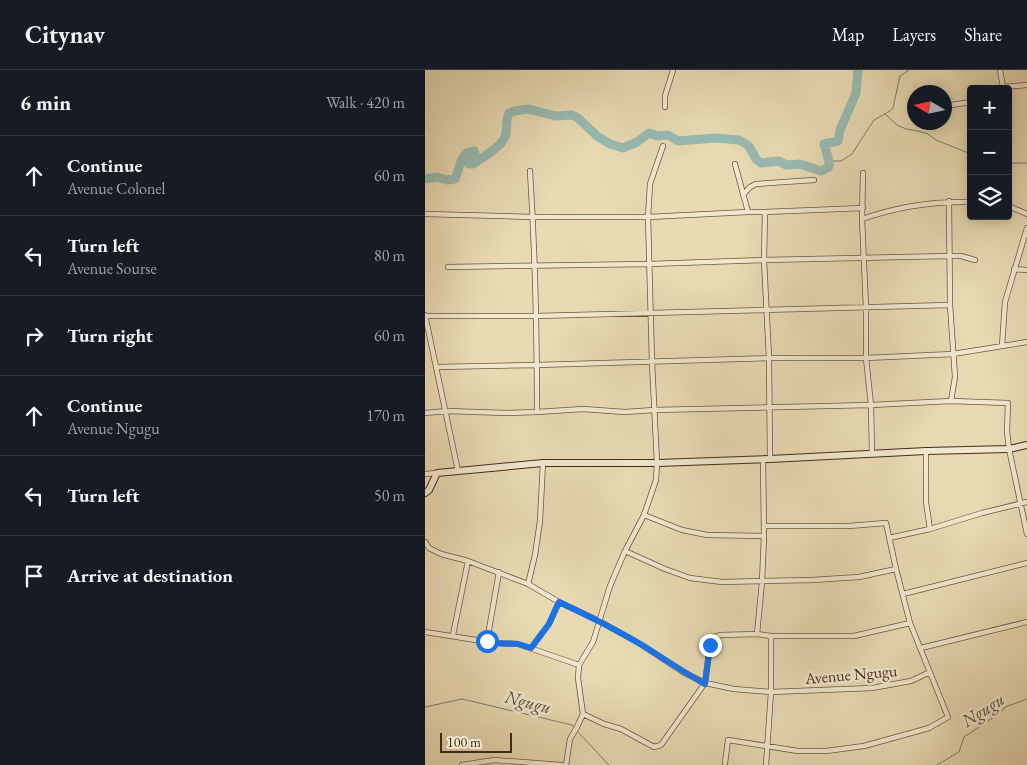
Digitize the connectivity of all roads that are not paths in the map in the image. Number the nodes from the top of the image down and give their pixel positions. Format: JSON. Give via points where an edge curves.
{"nodes":[{"id":1,"x":673,"y":70,"type":"edge"},
{"id":2,"x":1001,"y":70,"type":"edge"},
{"id":3,"x":1001,"y":85,"type":"edge"},
{"id":4,"x":1027,"y":85,"type":"edge"},
{"id":5,"x":1012,"y":87,"type":"edge"},
{"id":6,"x":967,"y":103,"type":"edge"},
{"id":7,"x":952,"y":105,"type":"edge"},
{"id":8,"x":665,"y":107,"type":"dead end"},
{"id":9,"x":663,"y":146,"type":"dead end"},
{"id":10,"x":735,"y":164,"type":"dead end"},
{"id":11,"x":530,"y":171,"type":"dead end"},
{"id":12,"x":863,"y":174,"type":"dead end"},
{"id":13,"x":814,"y":180,"type":"dead end"},
{"id":14,"x":743,"y":195,"type":"junction"},
{"id":15,"x":949,"y":201,"type":"junction"},
{"id":16,"x":967,"y":202,"type":"edge"},
{"id":17,"x":863,"y":208,"type":"junction"},
{"id":18,"x":1012,"y":208,"type":"edge"},
{"id":19,"x":748,"y":212,"type":"junction"},
{"id":20,"x":765,"y":212,"type":"junction"},
{"id":21,"x":425,"y":214,"type":"edge"},
{"id":22,"x":1027,"y":214,"type":"edge"},
{"id":23,"x":533,"y":217,"type":"junction"},
{"id":24,"x":649,"y":217,"type":"junction"},
{"id":25,"x":862,"y":218,"type":"junction"},
{"id":26,"x":1027,"y":228,"type":"edge"},
{"id":27,"x":949,"y":256,"type":"junction"},
{"id":28,"x":864,"y":258,"type":"junction"},
{"id":29,"x":764,"y":260,"type":"junction"},
{"id":30,"x":975,"y":260,"type":"dead end"},
{"id":31,"x":650,"y":264,"type":"junction"},
{"id":32,"x":448,"y":267,"type":"dead end"},
{"id":33,"x":535,"y":267,"type":"junction"},
{"id":34,"x":1014,"y":269,"type":"junction"},
{"id":35,"x":1027,"y":270,"type":"edge"},
{"id":36,"x":951,"y":306,"type":"junction"},
{"id":37,"x":866,"y":308,"type":"junction"},
{"id":38,"x":767,"y":310,"type":"junction"},
{"id":39,"x":652,"y":313,"type":"junction"},
{"id":40,"x":425,"y":315,"type":"edge"},
{"id":41,"x":536,"y":316,"type":"junction"},
{"id":42,"x":1027,"y":342,"type":"edge"},
{"id":43,"x":1002,"y":346,"type":"junction"},
{"id":44,"x":953,"y":354,"type":"junction"},
{"id":45,"x":769,"y":358,"type":"junction"},
{"id":46,"x":867,"y":358,"type":"junction"},
{"id":47,"x":652,"y":362,"type":"junction"},
{"id":48,"x":537,"y":365,"type":"junction"},
{"id":49,"x":436,"y":367,"type":"junction"},
{"id":50,"x":951,"y":401,"type":"junction"},
{"id":51,"x":871,"y":405,"type":"junction"},
{"id":52,"x":769,"y":408,"type":"junction"},
{"id":53,"x":655,"y":410,"type":"junction"},
{"id":54,"x":446,"y":411,"type":"junction"},
{"id":55,"x":537,"y":412,"type":"junction"},
{"id":56,"x":425,"y":413,"type":"edge"},
{"id":57,"x":1027,"y":445,"type":"edge"},
{"id":58,"x":1009,"y":449,"type":"junction"},
{"id":59,"x":926,"y":451,"type":"junction"},
{"id":60,"x":872,"y":454,"type":"junction"},
{"id":61,"x":767,"y":459,"type":"junction"},
{"id":62,"x":657,"y":463,"type":"junction"},
{"id":63,"x":543,"y":464,"type":"junction"},
{"id":64,"x":458,"y":471,"type":"junction"},
{"id":65,"x":437,"y":473,"type":"junction"},
{"id":66,"x":425,"y":474,"type":"edge"},
{"id":67,"x":425,"y":493,"type":"edge"},
{"id":68,"x":1027,"y":502,"type":"edge"},
{"id":69,"x":1020,"y":503,"type":"junction"},
{"id":70,"x":644,"y":515,"type":"junction"},
{"id":71,"x":765,"y":526,"type":"junction"},
{"id":72,"x":931,"y":529,"type":"junction"},
{"id":73,"x":1027,"y":534,"type":"edge"},
{"id":74,"x":764,"y":536,"type":"junction"},
{"id":75,"x":889,"y":538,"type":"junction"},
{"id":76,"x":425,"y":542,"type":"edge"},
{"id":77,"x":625,"y":551,"type":"junction"},
{"id":78,"x":468,"y":561,"type":"junction"},
{"id":79,"x":1027,"y":563,"type":"edge"},
{"id":80,"x":896,"y":570,"type":"junction"},
{"id":81,"x":499,"y":572,"type":"junction"},
{"id":82,"x":762,"y":582,"type":"junction"},
{"id":83,"x":528,"y":584,"type":"junction"},
{"id":84,"x":903,"y":594,"type":"junction"},
{"id":85,"x":559,"y":602,"type":"junction"},
{"id":86,"x":599,"y":622,"type":"junction"},
{"id":87,"x":1027,"y":622,"type":"edge"},
{"id":88,"x":910,"y":623,"type":"junction"},
{"id":89,"x":425,"y":632,"type":"edge"},
{"id":90,"x":757,"y":634,"type":"junction"},
{"id":91,"x":453,"y":636,"type":"junction"},
{"id":92,"x":771,"y":636,"type":"junction"},
{"id":93,"x":487,"y":641,"type":"junction"},
{"id":94,"x":531,"y":648,"type":"junction"},
{"id":95,"x":921,"y":648,"type":"junction"},
{"id":96,"x":579,"y":665,"type":"junction"},
{"id":97,"x":930,"y":672,"type":"junction"},
{"id":98,"x":705,"y":684,"type":"junction"},
{"id":99,"x":771,"y":692,"type":"junction"},
{"id":100,"x":583,"y":714,"type":"junction"},
{"id":101,"x":768,"y":747,"type":"junction"},
{"id":102,"x":501,"y":763,"type":"edge"},
{"id":103,"x":725,"y":764,"type":"dead end"},
{"id":104,"x":462,"y":765,"type":"edge"},
{"id":105,"x":562,"y":765,"type":"edge"},
{"id":106,"x":566,"y":765,"type":"edge"},
{"id":107,"x":766,"y":765,"type":"edge"}],
"edges":[{"from":1,"to":8,"type":"street"},
{"from":2,"to":3,"type":"street"},
{"from":4,"to":5,"type":"street"},
{"from":6,"to":7,"type":"street"},
{"from":9,"to":24,"type":"street","via":[[650,184]]},
{"from":10,"to":14,"type":"street"},
{"from":11,"to":23,"type":"street"},
{"from":12,"to":17,"type":"street"},
{"from":13,"to":14,"type":"street","via":[[756,184]]},
{"from":14,"to":19,"type":"street"},
{"from":15,"to":16,"type":"street"},
{"from":15,"to":25,"type":"street"},
{"from":15,"to":27,"type":"street"},
{"from":17,"to":20,"type":"street"},
{"from":17,"to":25,"type":"street"},
{"from":18,"to":22,"type":"street"},
{"from":19,"to":20,"type":"street"},
{"from":19,"to":24,"type":"street"},
{"from":20,"to":29,"type":"street"},
{"from":21,"to":23,"type":"street"},
{"from":23,"to":24,"type":"street"},
{"from":23,"to":33,"type":"street"},
{"from":24,"to":31,"type":"street"},
{"from":25,"to":28,"type":"street"},
{"from":26,"to":34,"type":"street"},
{"from":27,"to":28,"type":"street"},
{"from":27,"to":30,"type":"street"},
{"from":27,"to":36,"type":"street"},
{"from":28,"to":29,"type":"street"},
{"from":28,"to":37,"type":"street"},
{"from":29,"to":31,"type":"street"},
{"from":29,"to":38,"type":"street"},
{"from":31,"to":33,"type":"street"},
{"from":31,"to":39,"type":"street"},
{"from":32,"to":33,"type":"street"},
{"from":33,"to":41,"type":"street"},
{"from":34,"to":35,"type":"street"},
{"from":34,"to":43,"type":"street","via":[[1005,302]]},
{"from":36,"to":37,"type":"street"},
{"from":36,"to":44,"type":"street"},
{"from":37,"to":38,"type":"street"},
{"from":37,"to":46,"type":"street"},
{"from":38,"to":39,"type":"street"},
{"from":38,"to":45,"type":"street"},
{"from":39,"to":41,"type":"street"},
{"from":39,"to":47,"type":"street"},
{"from":40,"to":41,"type":"street"},
{"from":40,"to":49,"type":"street"},
{"from":41,"to":48,"type":"street"},
{"from":42,"to":43,"type":"street"},
{"from":43,"to":44,"type":"street"},
{"from":44,"to":46,"type":"street"},
{"from":44,"to":50,"type":"street","via":[[955,377]]},
{"from":45,"to":46,"type":"street"},
{"from":45,"to":47,"type":"street"},
{"from":45,"to":52,"type":"street"},
{"from":46,"to":51,"type":"street"},
{"from":47,"to":48,"type":"street"},
{"from":47,"to":53,"type":"street"},
{"from":48,"to":49,"type":"street"},
{"from":48,"to":55,"type":"street"},
{"from":49,"to":54,"type":"street"},
{"from":50,"to":51,"type":"street"},
{"from":50,"to":58,"type":"street","via":[[1008,403]]},
{"from":51,"to":52,"type":"street"},
{"from":51,"to":60,"type":"street"},
{"from":52,"to":53,"type":"street"},
{"from":52,"to":61,"type":"street"},
{"from":53,"to":55,"type":"street"},
{"from":53,"to":62,"type":"street"},
{"from":54,"to":55,"type":"street"},
{"from":54,"to":56,"type":"street"},
{"from":54,"to":64,"type":"street"},
{"from":57,"to":58,"type":"street"},
{"from":58,"to":59,"type":"street"},
{"from":58,"to":69,"type":"street"},
{"from":59,"to":60,"type":"street"},
{"from":59,"to":72,"type":"street","via":[[926,502]]},
{"from":60,"to":61,"type":"street"},
{"from":61,"to":62,"type":"street"},
{"from":61,"to":71,"type":"street"},
{"from":62,"to":63,"type":"street"},
{"from":62,"to":70,"type":"street","via":[[656,480]]},
{"from":63,"to":64,"type":"street"},
{"from":63,"to":83,"type":"street","via":[[541,521]]},
{"from":64,"to":65,"type":"street"},
{"from":65,"to":66,"type":"street"},
{"from":65,"to":67,"type":"street"},
{"from":68,"to":69,"type":"street"},
{"from":69,"to":72,"type":"street"},
{"from":69,"to":73,"type":"street"},
{"from":70,"to":74,"type":"street","via":[[682,530],[707,535]]},
{"from":70,"to":77,"type":"street"},
{"from":71,"to":74,"type":"street"},
{"from":71,"to":75,"type":"street","via":[[886,523]]},
{"from":72,"to":75,"type":"street"},
{"from":74,"to":82,"type":"street"},
{"from":75,"to":80,"type":"street"},
{"from":76,"to":78,"type":"street","via":[[441,554]]},
{"from":77,"to":82,"type":"street","via":[[690,578]]},
{"from":77,"to":86,"type":"street"},
{"from":78,"to":81,"type":"street"},
{"from":78,"to":91,"type":"street"},
{"from":79,"to":84,"type":"street"},
{"from":80,"to":82,"type":"street","via":[[859,577]]},
{"from":80,"to":84,"type":"street"},
{"from":81,"to":83,"type":"street"},
{"from":81,"to":93,"type":"street"},
{"from":82,"to":90,"type":"street"},
{"from":83,"to":85,"type":"street"},
{"from":84,"to":88,"type":"street"},
{"from":85,"to":86,"type":"street"},
{"from":85,"to":94,"type":"street","via":[[549,624]]},
{"from":86,"to":96,"type":"street","via":[[593,642]]},
{"from":86,"to":98,"type":"street","name":"Avenue Ngugu"},
{"from":87,"to":95,"type":"street"},
{"from":88,"to":92,"type":"street","via":[[855,636]]},
{"from":88,"to":95,"type":"street"},
{"from":89,"to":91,"type":"street"},
{"from":90,"to":92,"type":"street"},
{"from":90,"to":98,"type":"street","via":[[714,637]]},
{"from":91,"to":93,"type":"street"},
{"from":92,"to":99,"type":"street"},
{"from":93,"to":94,"type":"street"},
{"from":94,"to":96,"type":"street"},
{"from":95,"to":97,"type":"street"},
{"from":96,"to":100,"type":"street"},
{"from":97,"to":99,"type":"street","name":"Avenue Ngugu","via":[[911,681],[871,688]]},
{"from":97,"to":101,"type":"street","via":[[948,717],[929,728],[864,746],[826,751],[798,752]]},
{"from":98,"to":99,"type":"street","name":"Avenue Ngugu"},
{"from":98,"to":100,"type":"street","via":[[661,745],[654,747]]},
{"from":99,"to":101,"type":"street"},
{"from":100,"to":106,"type":"street","via":[[570,739]]},
{"from":101,"to":103,"type":"street","via":[[728,740]]},
{"from":101,"to":107,"type":"street"},
{"from":102,"to":104,"type":"street","via":[[485,761]]},
{"from":102,"to":105,"type":"street"}]}
